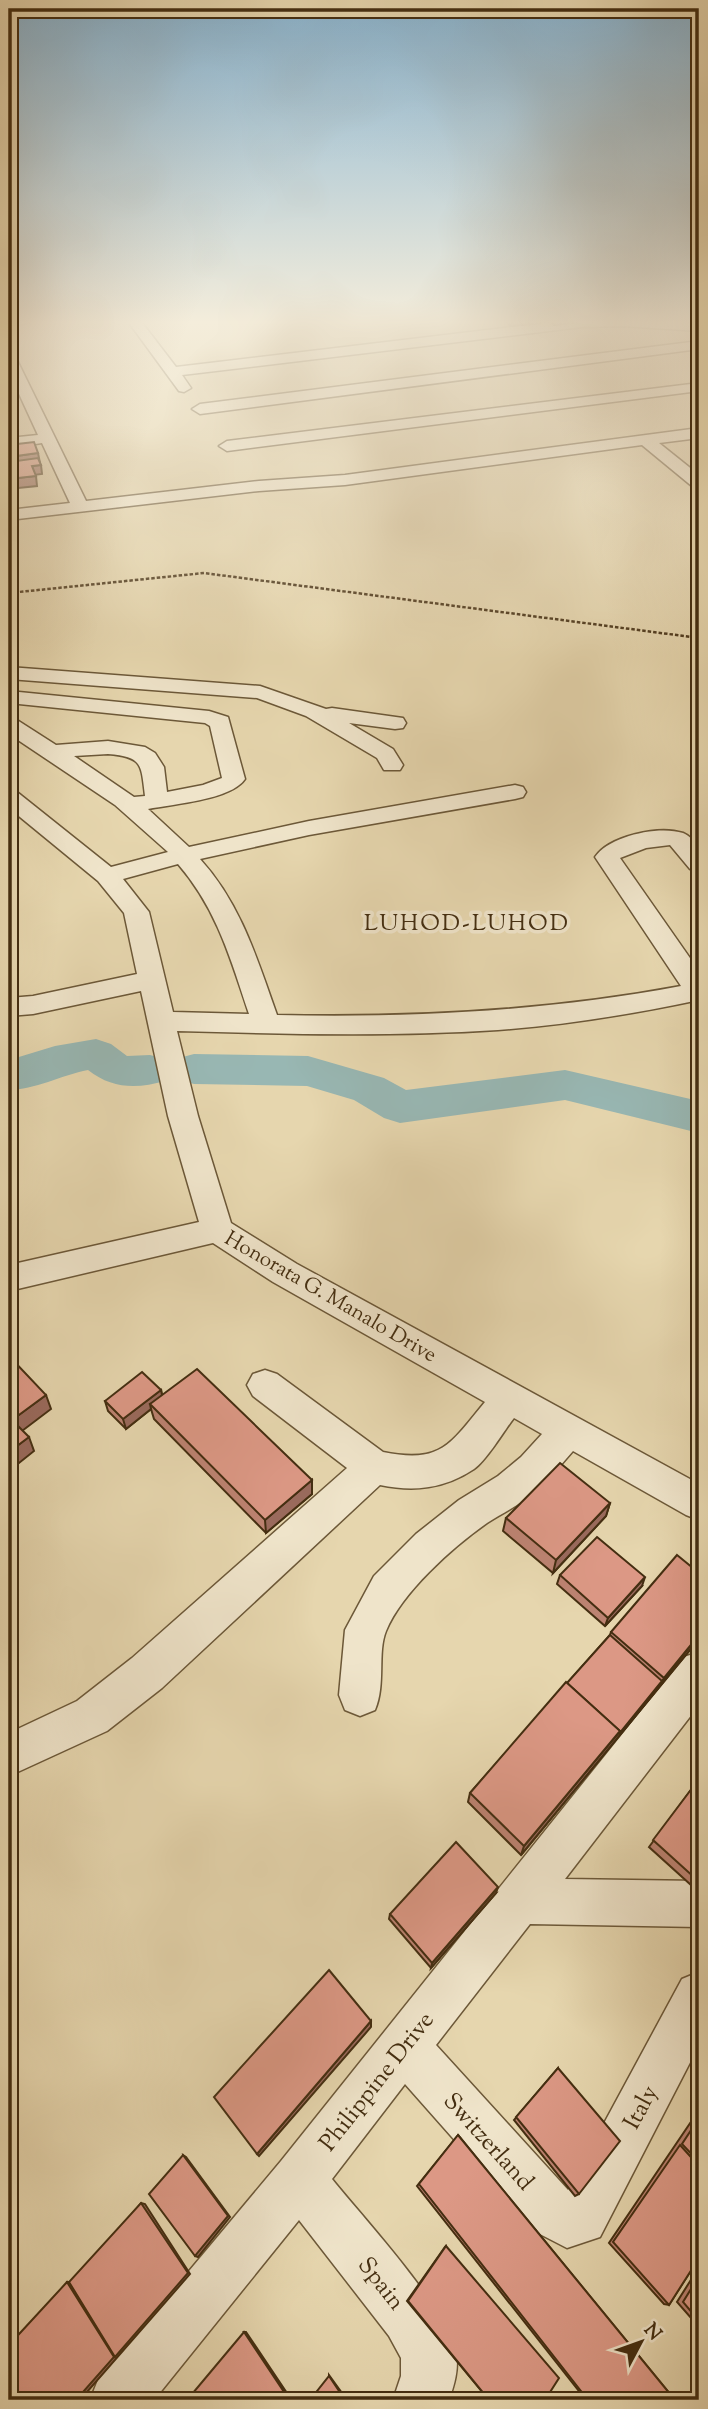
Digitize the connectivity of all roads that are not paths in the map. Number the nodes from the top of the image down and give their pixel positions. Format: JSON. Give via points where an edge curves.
{"nodes":[{"id":1,"x":45,"y":432,"type":"edge"},
{"id":2,"x":218,"y":432,"type":"edge"},
{"id":3,"x":303,"y":432,"type":"edge"},
{"id":4,"x":569,"y":432,"type":"edge"},
{"id":5,"x":699,"y":433,"type":"edge"},
{"id":6,"x":48,"y":438,"type":"junction"},
{"id":7,"x":645,"y":440,"type":"junction"},
{"id":8,"x":9,"y":443,"type":"edge"},
{"id":9,"x":587,"y":447,"type":"junction"},
{"id":10,"x":699,"y":483,"type":"edge"},
{"id":11,"x":81,"y":508,"type":"junction"},
{"id":12,"x":9,"y":515,"type":"edge"},
{"id":13,"x":9,"y":673,"type":"edge"},
{"id":14,"x":9,"y":698,"type":"edge"},
{"id":15,"x":314,"y":711,"type":"junction"},
{"id":16,"x":396,"y":723,"type":"dead end"},
{"id":17,"x":9,"y":725,"type":"edge"},
{"id":18,"x":53,"y":752,"type":"junction"},
{"id":19,"x":392,"y":765,"type":"dead end"},
{"id":20,"x":515,"y":792,"type":"dead end"},
{"id":21,"x":9,"y":797,"type":"edge"},
{"id":22,"x":157,"y":800,"type":"junction"},
{"id":23,"x":131,"y":805,"type":"junction"},
{"id":24,"x":183,"y":854,"type":"junction"},
{"id":25,"x":699,"y":864,"type":"edge"},
{"id":26,"x":107,"y":876,"type":"junction"},
{"id":27,"x":153,"y":979,"type":"junction"},
{"id":28,"x":699,"y":991,"type":"edge"},
{"id":29,"x":9,"y":1007,"type":"edge"},
{"id":30,"x":161,"y":1021,"type":"junction"},
{"id":31,"x":266,"y":1024,"type":"junction"},
{"id":32,"x":217,"y":1230,"type":"junction"},
{"id":33,"x":9,"y":1278,"type":"edge"},
{"id":34,"x":265,"y":1385,"type":"dead end"},
{"id":35,"x":509,"y":1398,"type":"junction"},
{"id":36,"x":568,"y":1431,"type":"junction"},
{"id":37,"x":373,"y":1467,"type":"junction"},
{"id":38,"x":699,"y":1503,"type":"edge"},
{"id":39,"x":699,"y":1672,"type":"edge"},
{"id":40,"x":360,"y":1695,"type":"dead end"},
{"id":41,"x":9,"y":1755,"type":"edge"},
{"id":42,"x":519,"y":1901,"type":"junction"},
{"id":43,"x":699,"y":1904,"type":"edge"},
{"id":44,"x":699,"y":1996,"type":"edge"},
{"id":45,"x":404,"y":2045,"type":"junction"},
{"id":46,"x":299,"y":2179,"type":"junction"},
{"id":47,"x":581,"y":2218,"type":"joint"},
{"id":48,"x":118,"y":2400,"type":"edge"},
{"id":49,"x":421,"y":2400,"type":"edge"}],
"edges":[{"from":1,"to":6,"type":"street"},
{"from":2,"to":3,"type":"street","via":[[224,441]]},
{"from":4,"to":9,"type":"street"},
{"from":5,"to":7,"type":"street"},
{"from":6,"to":8,"type":"street"},
{"from":6,"to":11,"type":"street"},
{"from":7,"to":9,"type":"street"},
{"from":7,"to":10,"type":"street"},
{"from":9,"to":11,"type":"street","via":[[345,480],[255,481]]},
{"from":11,"to":12,"type":"street"},
{"from":13,"to":15,"type":"street","via":[[260,692]]},
{"from":14,"to":22,"type":"street","via":[[217,719],[232,782],[218,789]]},
{"from":15,"to":16,"type":"street"},
{"from":15,"to":19,"type":"street","via":[[385,754]]},
{"from":17,"to":18,"type":"street"},
{"from":18,"to":22,"type":"street","via":[[113,747],[141,754],[153,767]]},
{"from":18,"to":23,"type":"street"},
{"from":20,"to":24,"type":"street"},
{"from":21,"to":26,"type":"street","name":"Honorata G. Manalo Drive"},
{"from":22,"to":23,"type":"street"},
{"from":23,"to":24,"type":"street"},
{"from":24,"to":26,"type":"street"},
{"from":24,"to":31,"type":"street","via":[[223,910]]},
{"from":25,"to":28,"type":"street","via":[[681,842],[668,836],[619,849],[607,857]]},
{"from":26,"to":27,"type":"street","name":"Honorata G. Manalo Drive","via":[[136,912]]},
{"from":27,"to":29,"type":"street"},
{"from":27,"to":30,"type":"street","name":"Honorata G. Manalo Drive"},
{"from":28,"to":31,"type":"street","via":[[547,1016]]},
{"from":30,"to":31,"type":"street"},
{"from":30,"to":32,"type":"street","name":"Honorata G. Manalo Drive"},
{"from":32,"to":33,"type":"street"},
{"from":32,"to":35,"type":"street","name":"Honorata G. Manalo Drive"},
{"from":34,"to":37,"type":"street"},
{"from":35,"to":36,"type":"street","name":"Honorata G. Manalo Drive"},
{"from":35,"to":37,"type":"street","via":[[462,1457],[444,1467],[426,1473]]},
{"from":36,"to":38,"type":"street","name":"Honorata G. Manalo Drive"},
{"from":36,"to":40,"type":"street","via":[[534,1469],[472,1512],[388,1589],[365,1630]]},
{"from":37,"to":41,"type":"street","via":[[92,1717]]},
{"from":39,"to":42,"type":"street","name":"Philippine Drive"},
{"from":42,"to":43,"type":"street"},
{"from":42,"to":45,"type":"street","name":"Philippine Drive"},
{"from":44,"to":47,"type":"street","name":"Italy"},
{"from":45,"to":46,"type":"street","name":"Philippine Drive"},
{"from":45,"to":47,"type":"street","name":"Switzerland","via":[[554,2214],[567,2222]]},
{"from":46,"to":48,"type":"street","name":"Philippine Drive"},
{"from":46,"to":49,"type":"street","name":"Spain","via":[[408,2317],[428,2353],[429,2376]]}]}
